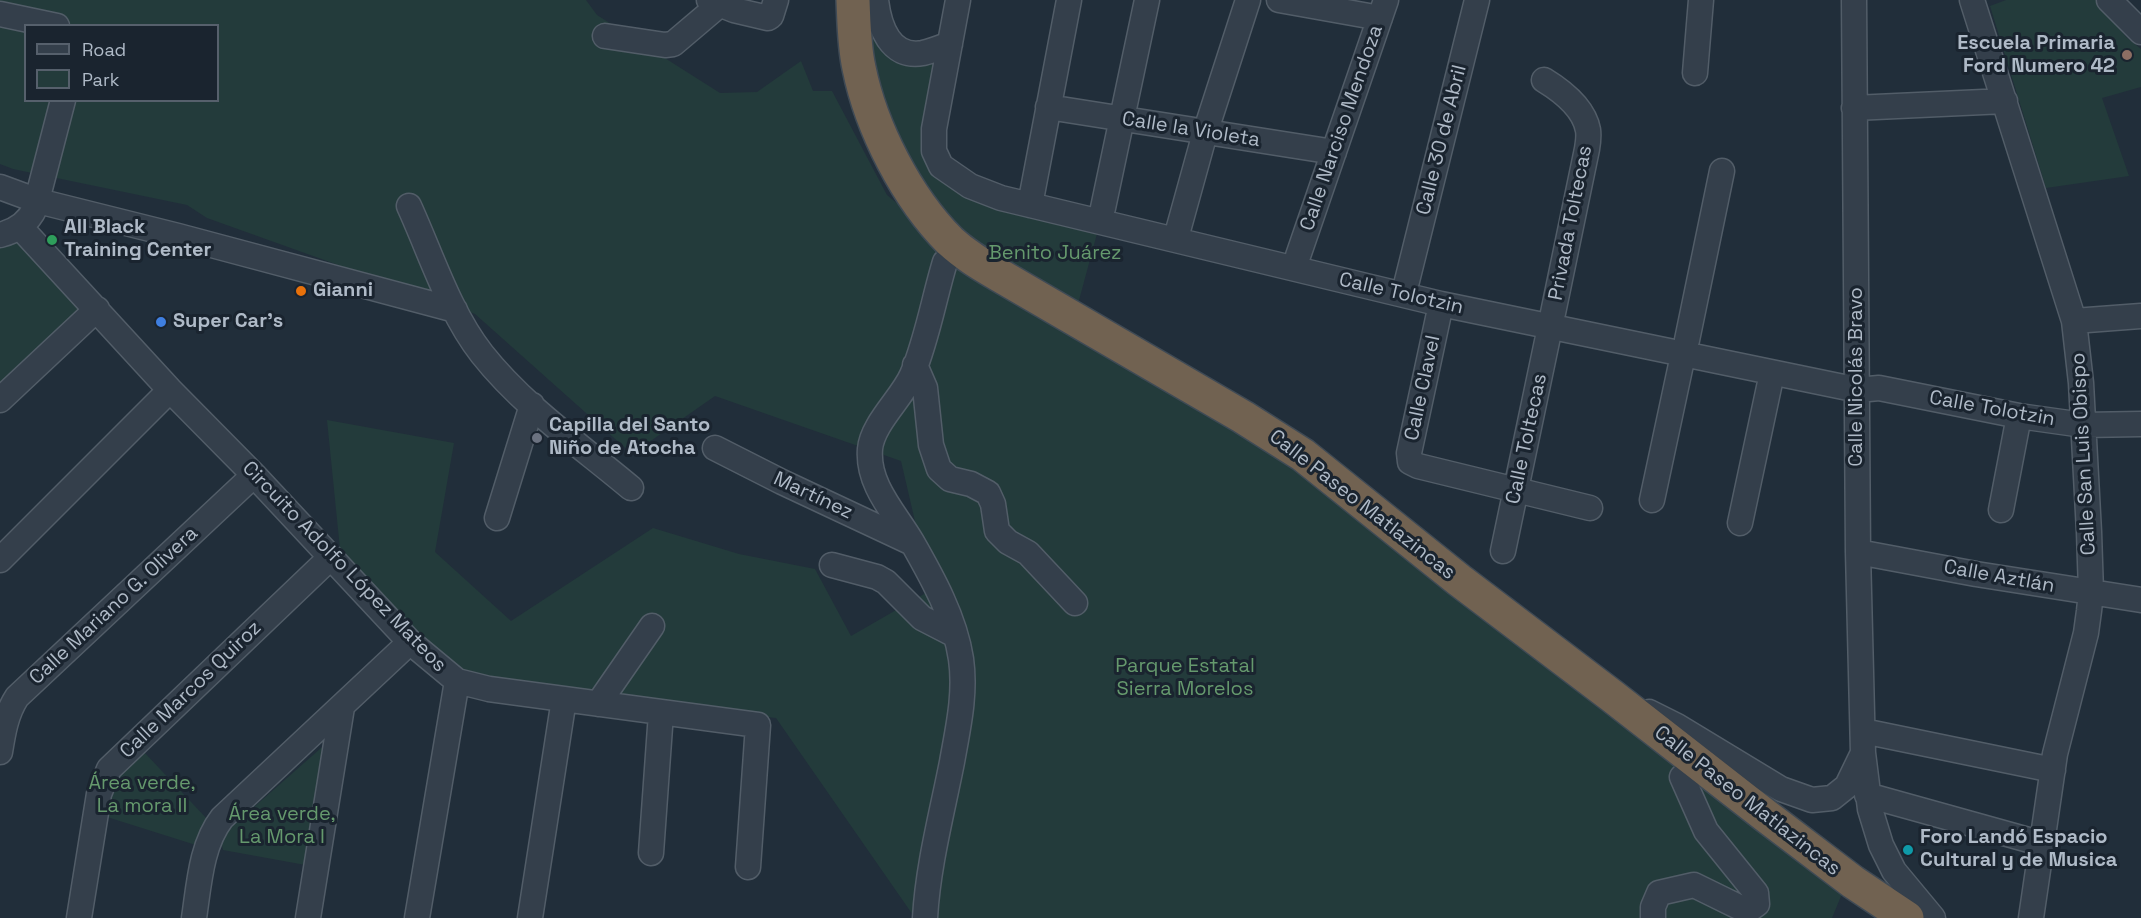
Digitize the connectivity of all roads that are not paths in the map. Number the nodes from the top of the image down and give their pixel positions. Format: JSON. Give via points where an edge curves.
{"nodes":[{"id":1,"x":832,"y":0,"type":"edge"},
{"id":2,"x":853,"y":0,"type":"edge"},
{"id":3,"x":876,"y":0,"type":"edge"},
{"id":4,"x":958,"y":0,"type":"edge"},
{"id":5,"x":1069,"y":0,"type":"edge"},
{"id":6,"x":1147,"y":0,"type":"edge"},
{"id":7,"x":1248,"y":0,"type":"edge"},
{"id":8,"x":1279,"y":0,"type":"edge"},
{"id":9,"x":1477,"y":0,"type":"edge"},
{"id":10,"x":1701,"y":0,"type":"edge"},
{"id":11,"x":1854,"y":0,"type":"edge"},
{"id":12,"x":1972,"y":0,"type":"edge"},
{"id":13,"x":2109,"y":0,"type":"edge"},
{"id":14,"x":714,"y":3,"type":"edge"},
{"id":15,"x":774,"y":7,"type":"edge"},
{"id":16,"x":1383,"y":9,"type":"edge"},
{"id":17,"x":0,"y":14,"type":"edge"},
{"id":18,"x":48,"y":24,"type":"edge"},
{"id":19,"x":2141,"y":32,"type":"edge"},
{"id":20,"x":605,"y":36,"type":"dead end"},
{"id":21,"x":950,"y":44,"type":"junction"},
{"id":22,"x":1695,"y":73,"type":"dead end"},
{"id":23,"x":1544,"y":80,"type":"dead end"},
{"id":24,"x":2005,"y":101,"type":"junction"},
{"id":25,"x":63,"y":102,"type":"edge"},
{"id":26,"x":1048,"y":107,"type":"junction"},
{"id":27,"x":1854,"y":108,"type":"junction"},
{"id":28,"x":1122,"y":118,"type":"junction"},
{"id":29,"x":1205,"y":133,"type":"junction"},
{"id":30,"x":1334,"y":153,"type":"junction"},
{"id":31,"x":1722,"y":171,"type":"dead end"},
{"id":32,"x":0,"y":188,"type":"edge"},
{"id":33,"x":1031,"y":198,"type":"junction"},
{"id":34,"x":38,"y":201,"type":"junction"},
{"id":35,"x":409,"y":206,"type":"dead end"},
{"id":36,"x":1103,"y":208,"type":"junction"},
{"id":37,"x":1179,"y":227,"type":"junction"},
{"id":38,"x":10,"y":231,"type":"edge"},
{"id":39,"x":1298,"y":256,"type":"junction"},
{"id":40,"x":945,"y":262,"type":"junction"},
{"id":41,"x":1407,"y":281,"type":"junction"},
{"id":42,"x":1441,"y":304,"type":"junction"},
{"id":43,"x":97,"y":309,"type":"junction"},
{"id":44,"x":455,"y":310,"type":"junction"},
{"id":45,"x":2141,"y":316,"type":"edge"},
{"id":46,"x":1551,"y":320,"type":"junction"},
{"id":47,"x":2074,"y":321,"type":"junction"},
{"id":48,"x":1685,"y":348,"type":"junction"},
{"id":49,"x":915,"y":365,"type":"junction"},
{"id":50,"x":1772,"y":373,"type":"junction"},
{"id":51,"x":1865,"y":384,"type":"junction"},
{"id":52,"x":170,"y":390,"type":"junction"},
{"id":53,"x":0,"y":400,"type":"edge"},
{"id":54,"x":532,"y":405,"type":"junction"},
{"id":55,"x":2019,"y":416,"type":"junction"},
{"id":56,"x":2141,"y":424,"type":"edge"},
{"id":57,"x":2083,"y":425,"type":"junction"},
{"id":58,"x":715,"y":448,"type":"dead end"},
{"id":59,"x":254,"y":475,"type":"junction"},
{"id":60,"x":631,"y":488,"type":"dead end"},
{"id":61,"x":1516,"y":490,"type":"junction"},
{"id":62,"x":1652,"y":500,"type":"dead end"},
{"id":63,"x":1590,"y":508,"type":"dead end"},
{"id":64,"x":2001,"y":510,"type":"dead end"},
{"id":65,"x":497,"y":518,"type":"dead end"},
{"id":66,"x":1740,"y":524,"type":"dead end"},
{"id":67,"x":912,"y":543,"type":"junction"},
{"id":68,"x":1503,"y":551,"type":"dead end"},
{"id":69,"x":1858,"y":552,"type":"junction"},
{"id":70,"x":331,"y":557,"type":"junction"},
{"id":71,"x":0,"y":560,"type":"edge"},
{"id":72,"x":832,"y":565,"type":"dead end"},
{"id":73,"x":2091,"y":592,"type":"junction"},
{"id":74,"x":2141,"y":600,"type":"edge"},
{"id":75,"x":1075,"y":603,"type":"dead end"},
{"id":76,"x":652,"y":626,"type":"dead end"},
{"id":77,"x":956,"y":635,"type":"junction"},
{"id":78,"x":410,"y":642,"type":"junction"},
{"id":79,"x":457,"y":681,"type":"junction"},
{"id":80,"x":1612,"y":696,"type":"junction"},
{"id":81,"x":564,"y":699,"type":"junction"},
{"id":82,"x":598,"y":704,"type":"junction"},
{"id":83,"x":342,"y":707,"type":"junction"},
{"id":84,"x":661,"y":713,"type":"junction"},
{"id":85,"x":1863,"y":742,"type":"junction"},
{"id":86,"x":0,"y":752,"type":"edge"},
{"id":87,"x":2052,"y":770,"type":"junction"},
{"id":88,"x":1682,"y":777,"type":"junction"},
{"id":89,"x":1867,"y":795,"type":"junction"},
{"id":90,"x":2043,"y":844,"type":"junction"},
{"id":91,"x":651,"y":853,"type":"dead end"},
{"id":92,"x":748,"y":867,"type":"dead end"},
{"id":93,"x":1741,"y":913,"type":"edge"},
{"id":94,"x":79,"y":918,"type":"edge"},
{"id":95,"x":194,"y":918,"type":"edge"},
{"id":96,"x":308,"y":918,"type":"edge"},
{"id":97,"x":417,"y":918,"type":"edge"},
{"id":98,"x":530,"y":918,"type":"edge"},
{"id":99,"x":925,"y":918,"type":"edge"},
{"id":100,"x":1653,"y":918,"type":"edge"},
{"id":101,"x":1872,"y":918,"type":"edge"},
{"id":102,"x":1907,"y":918,"type":"edge"},
{"id":103,"x":1933,"y":918,"type":"edge"},
{"id":104,"x":2031,"y":918,"type":"edge"}],
"edges":[{"from":1,"to":40,"type":"highway","name":"Calle Paseo Matlazincas","via":[[837,64],[860,138],[893,201]]},
{"from":2,"to":80,"type":"highway","name":"Calle Paseo Matlazincas","via":[[859,69],[879,133],[911,190],[949,239],[980,264],[1303,455]]},
{"from":3,"to":21,"type":"street","via":[[884,33],[895,46],[922,53]]},
{"from":4,"to":21,"type":"street"},
{"from":5,"to":26,"type":"street"},
{"from":6,"to":28,"type":"street"},
{"from":7,"to":29,"type":"street"},
{"from":8,"to":16,"type":"street"},
{"from":9,"to":41,"type":"street","name":"Calle 30 de Abril"},
{"from":10,"to":22,"type":"street"},
{"from":11,"to":27,"type":"street","name":"Calle Nicolás Bravo"},
{"from":12,"to":24,"type":"street","name":"Calle San Luis Obispo"},
{"from":13,"to":19,"type":"street"},
{"from":14,"to":15,"type":"street","via":[[765,18],[770,17]]},
{"from":14,"to":20,"type":"street","via":[[673,44]]},
{"from":16,"to":30,"type":"street","name":"Calle Narciso Mendoza"},
{"from":17,"to":18,"type":"street"},
{"from":21,"to":33,"type":"street","name":"Calle Tolotzin","via":[[932,142],[937,159],[970,186],[994,196]]},
{"from":23,"to":46,"type":"street","name":"Privada Toltecas","via":[[1563,92],[1588,127],[1587,149]]},
{"from":24,"to":27,"type":"street"},
{"from":24,"to":47,"type":"street","name":"Calle San Luis Obispo"},
{"from":25,"to":34,"type":"street"},
{"from":26,"to":28,"type":"street","name":"Calle la Violeta"},
{"from":26,"to":33,"type":"street"},
{"from":27,"to":51,"type":"street","name":"Calle Nicolás Bravo"},
{"from":28,"to":29,"type":"street","name":"Calle la Violeta"},
{"from":28,"to":36,"type":"street"},
{"from":29,"to":30,"type":"street","name":"Calle la Violeta"},
{"from":29,"to":37,"type":"street"},
{"from":30,"to":39,"type":"street","name":"Calle Narciso Mendoza"},
{"from":31,"to":48,"type":"street"},
{"from":32,"to":34,"type":"street"},
{"from":33,"to":36,"type":"street","name":"Calle Tolotzin"},
{"from":33,"to":42,"type":"street","name":"Calle Tolotzin","via":[[1131,231]]},
{"from":34,"to":38,"type":"street","via":[[32,215]]},
{"from":34,"to":44,"type":"street"},
{"from":35,"to":44,"type":"street"},
{"from":36,"to":37,"type":"street","name":"Calle Tolotzin"},
{"from":37,"to":39,"type":"street","name":"Calle Tolotzin"},
{"from":38,"to":43,"type":"street","name":"Circuito Adolfo López Mateos"},
{"from":39,"to":41,"type":"street","name":"Calle Tolotzin"},
{"from":40,"to":49,"type":"street"},
{"from":40,"to":88,"type":"highway","name":"Calle Paseo Matlazincas","via":[[970,281],[1250,441]]},
{"from":41,"to":46,"type":"street","name":"Calle Tolotzin"},
{"from":42,"to":46,"type":"street","name":"Calle Tolotzin"},
{"from":42,"to":61,"type":"street","name":"Calle Clavel","via":[[1410,462]]},
{"from":43,"to":52,"type":"street","name":"Circuito Adolfo López Mateos"},
{"from":43,"to":53,"type":"street"},
{"from":44,"to":54,"type":"street","via":[[482,353]]},
{"from":45,"to":47,"type":"street"},
{"from":46,"to":48,"type":"street","name":"Calle Tolotzin"},
{"from":46,"to":61,"type":"street","name":"Calle Toltecas"},
{"from":47,"to":57,"type":"street","name":"Calle San Luis Obispo"},
{"from":48,"to":50,"type":"street","name":"Calle Tolotzin"},
{"from":48,"to":51,"type":"street","name":"Calle Tolotzin"},
{"from":48,"to":62,"type":"street"},
{"from":49,"to":67,"type":"street","via":[[874,436],[870,457],[872,476]]},
{"from":49,"to":75,"type":"street","via":[[925,387],[931,445],[939,469],[950,479],[988,493],[997,531],[1028,553]]},
{"from":50,"to":51,"type":"street","name":"Calle Tolotzin"},
{"from":50,"to":66,"type":"street"},
{"from":51,"to":55,"type":"street","name":"Calle Tolotzin"},
{"from":51,"to":69,"type":"street","name":"Calle Nicolás Bravo"},
{"from":52,"to":59,"type":"street","name":"Circuito Adolfo López Mateos"},
{"from":52,"to":71,"type":"street"},
{"from":54,"to":60,"type":"street"},
{"from":54,"to":65,"type":"street"},
{"from":55,"to":57,"type":"street","name":"Calle Tolotzin"},
{"from":55,"to":64,"type":"street"},
{"from":56,"to":57,"type":"street","name":"Calle Tolotzin"},
{"from":57,"to":73,"type":"street","name":"Calle San Luis Obispo"},
{"from":58,"to":67,"type":"street","name":"Martínez"},
{"from":59,"to":70,"type":"street","name":"Circuito Adolfo López Mateos"},
{"from":59,"to":86,"type":"street","name":"Calle Mariano G. Olivera","via":[[17,697],[10,708]]},
{"from":61,"to":63,"type":"street"},
{"from":61,"to":68,"type":"street","name":"Calle Toltecas"},
{"from":67,"to":77,"type":"street"},
{"from":69,"to":73,"type":"street","name":"Calle Aztlán"},
{"from":69,"to":85,"type":"street","name":"Calle Nicolás Bravo"},
{"from":70,"to":78,"type":"street","name":"Circuito Adolfo López Mateos"},
{"from":70,"to":94,"type":"street","name":"Calle Marcos Quiroz","via":[[109,769],[99,794]]},
{"from":72,"to":77,"type":"street","via":[[886,582],[922,618]]},
{"from":73,"to":74,"type":"street","name":"Calle Aztlán"},
{"from":73,"to":87,"type":"street","name":"Calle San Luis Obispo","via":[[2086,633]]},
{"from":76,"to":82,"type":"street"},
{"from":77,"to":99,"type":"street","via":[[963,682],[961,715]]},
{"from":78,"to":79,"type":"street","name":"Circuito Adolfo López Mateos"},
{"from":78,"to":83,"type":"street"},
{"from":79,"to":81,"type":"street","name":"Circuito Adolfo López Mateos"},
{"from":79,"to":97,"type":"street"},
{"from":80,"to":85,"type":"street","name":"Calle Nicolás Bravo","via":[[1677,726],[1781,789],[1803,798],[1822,800],[1840,793],[1853,778]]},
{"from":80,"to":102,"type":"highway","name":"Calle Paseo Matlazincas","via":[[1853,882]]},
{"from":81,"to":82,"type":"street","name":"Circuito Adolfo López Mateos"},
{"from":81,"to":98,"type":"street"},
{"from":82,"to":84,"type":"street","name":"Circuito Adolfo López Mateos"},
{"from":83,"to":95,"type":"street","via":[[215,827],[205,856]]},
{"from":83,"to":96,"type":"street"},
{"from":84,"to":91,"type":"street"},
{"from":84,"to":92,"type":"street","name":"Circuito Adolfo López Mateos","via":[[756,724],[759,729]]},
{"from":85,"to":87,"type":"street"},
{"from":85,"to":89,"type":"street","name":"Calle Nicolás Bravo"},
{"from":87,"to":90,"type":"street","name":"Calle San Luis Obispo"},
{"from":88,"to":93,"type":"street","via":[[1706,831],[1756,893],[1757,904]]},
{"from":88,"to":101,"type":"highway","name":"Calle Paseo Matlazincas"},
{"from":89,"to":90,"type":"street"},
{"from":89,"to":103,"type":"street","name":"Calle Nicolás Bravo","via":[[1878,835],[1894,871]]},
{"from":90,"to":104,"type":"street","name":"Calle San Luis Obispo"},
{"from":93,"to":100,"type":"street","via":[[1694,885],[1659,892]]}]}
